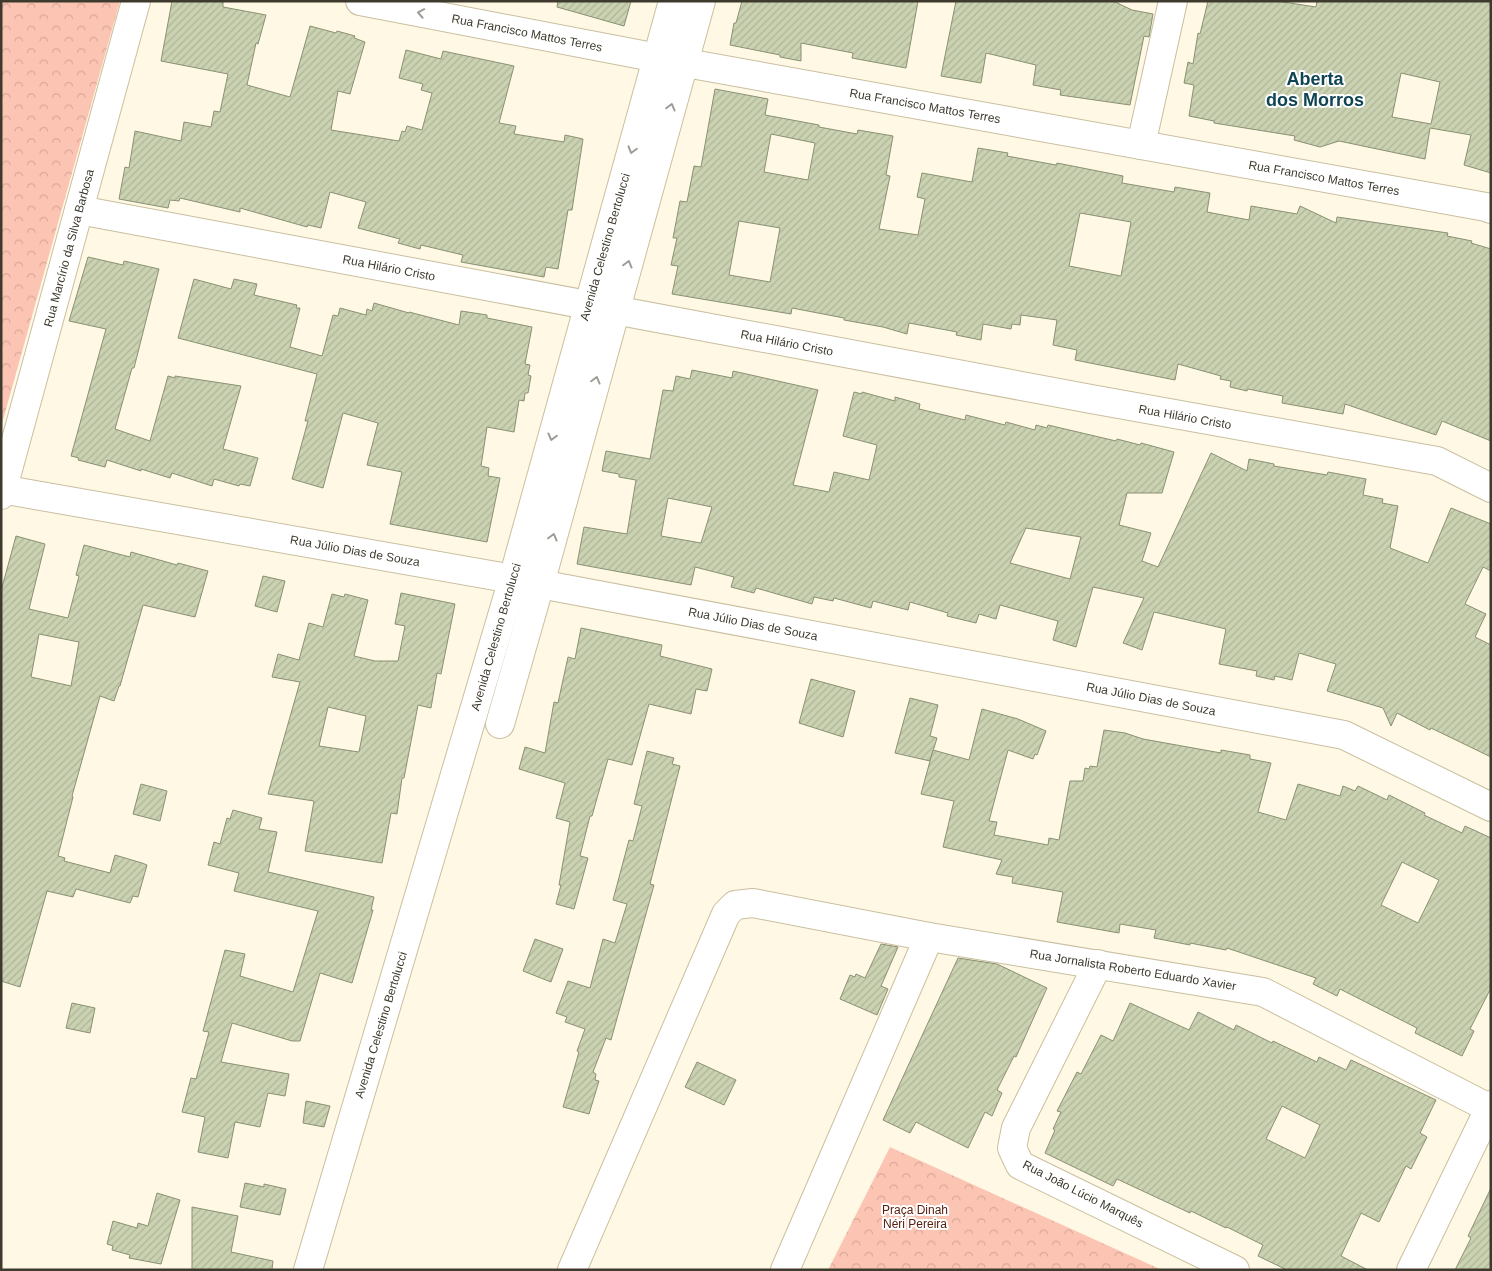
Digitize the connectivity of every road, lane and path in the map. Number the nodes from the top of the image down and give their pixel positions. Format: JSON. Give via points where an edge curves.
{"nodes":[{"id":1,"x":136,"y":1,"type":"edge"},
{"id":2,"x":360,"y":1,"type":"edge"},
{"id":3,"x":673,"y":1,"type":"edge"},
{"id":4,"x":701,"y":1,"type":"edge"},
{"id":5,"x":1172,"y":1,"type":"edge"},
{"id":6,"x":671,"y":60,"type":"junction"},
{"id":7,"x":1141,"y":145,"type":"junction"},
{"id":8,"x":1491,"y":209,"type":"edge"},
{"id":9,"x":79,"y":210,"type":"junction"},
{"id":10,"x":602,"y":308,"type":"junction"},
{"id":11,"x":1491,"y":488,"type":"edge"},
{"id":12,"x":2,"y":491,"type":"edge"},
{"id":13,"x":513,"y":579,"type":"junction"},
{"id":14,"x":540,"y":584,"type":"junction"},
{"id":15,"x":500,"y":724,"type":"dead end"},
{"id":16,"x":1491,"y":807,"type":"edge"},
{"id":17,"x":929,"y":937,"type":"junction"},
{"id":18,"x":1098,"y":964,"type":"junction"},
{"id":19,"x":1490,"y":1106,"type":"edge"},
{"id":20,"x":308,"y":1270,"type":"edge"},
{"id":21,"x":572,"y":1270,"type":"edge"},
{"id":22,"x":785,"y":1270,"type":"edge"},
{"id":23,"x":1235,"y":1270,"type":"edge"},
{"id":24,"x":1411,"y":1270,"type":"edge"}],
"edges":[{"from":1,"to":9,"type":"street","name":"Rua Marcírio da Silva Barbosa"},
{"from":6,"to":2,"type":"street","name":"Rua Francisco Mattos Terres","one_way":true},
{"from":3,"to":6,"type":"street","name":"Avenida Celestino Bertolucci"},
{"from":4,"to":6,"type":"street","name":"Avenida Celestino Bertolucci"},
{"from":5,"to":7,"type":"street"},
{"from":6,"to":7,"type":"street","name":"Rua Francisco Mattos Terres"},
{"from":6,"to":10,"type":"street","name":"Avenida Celestino Bertolucci"},
{"from":7,"to":8,"type":"street","name":"Rua Francisco Mattos Terres"},
{"from":9,"to":10,"type":"street","name":"Rua Hilário Cristo"},
{"from":9,"to":12,"type":"street","name":"Rua Marcírio da Silva Barbosa"},
{"from":10,"to":11,"type":"street","name":"Rua Hilário Cristo","via":[[1437,462]]},
{"from":10,"to":13,"type":"street","name":"Avenida Celestino Bertolucci","one_way":true},
{"from":14,"to":10,"type":"street","name":"Avenida Celestino Bertolucci","one_way":true},
{"from":12,"to":13,"type":"street","name":"Rua Júlio Dias de Souza"},
{"from":13,"to":14,"type":"street","name":"Rua Júlio Dias de Souza"},
{"from":13,"to":20,"type":"street","name":"Avenida Celestino Bertolucci"},
{"from":14,"to":15,"type":"street","name":"Avenida Celestino Bertolucci"},
{"from":14,"to":16,"type":"street","name":"Rua Júlio Dias de Souza","via":[[1344,735]]},
{"from":17,"to":18,"type":"street","name":"Rua Jornalista Roberto Eduardo Xavier"},
{"from":17,"to":21,"type":"street","name":"Rua Jornalista Roberto Eduardo Xavier","via":[[753,904],[735,905],[726,914]]},
{"from":17,"to":22,"type":"street"},
{"from":18,"to":19,"type":"street","name":"Rua Jornalista Roberto Eduardo Xavier","via":[[1263,992]]},
{"from":18,"to":23,"type":"street","name":"Rua João Lúcio Marquês","via":[[1016,1128],[1012,1148],[1020,1165]]},
{"from":19,"to":24,"type":"street"}]}
